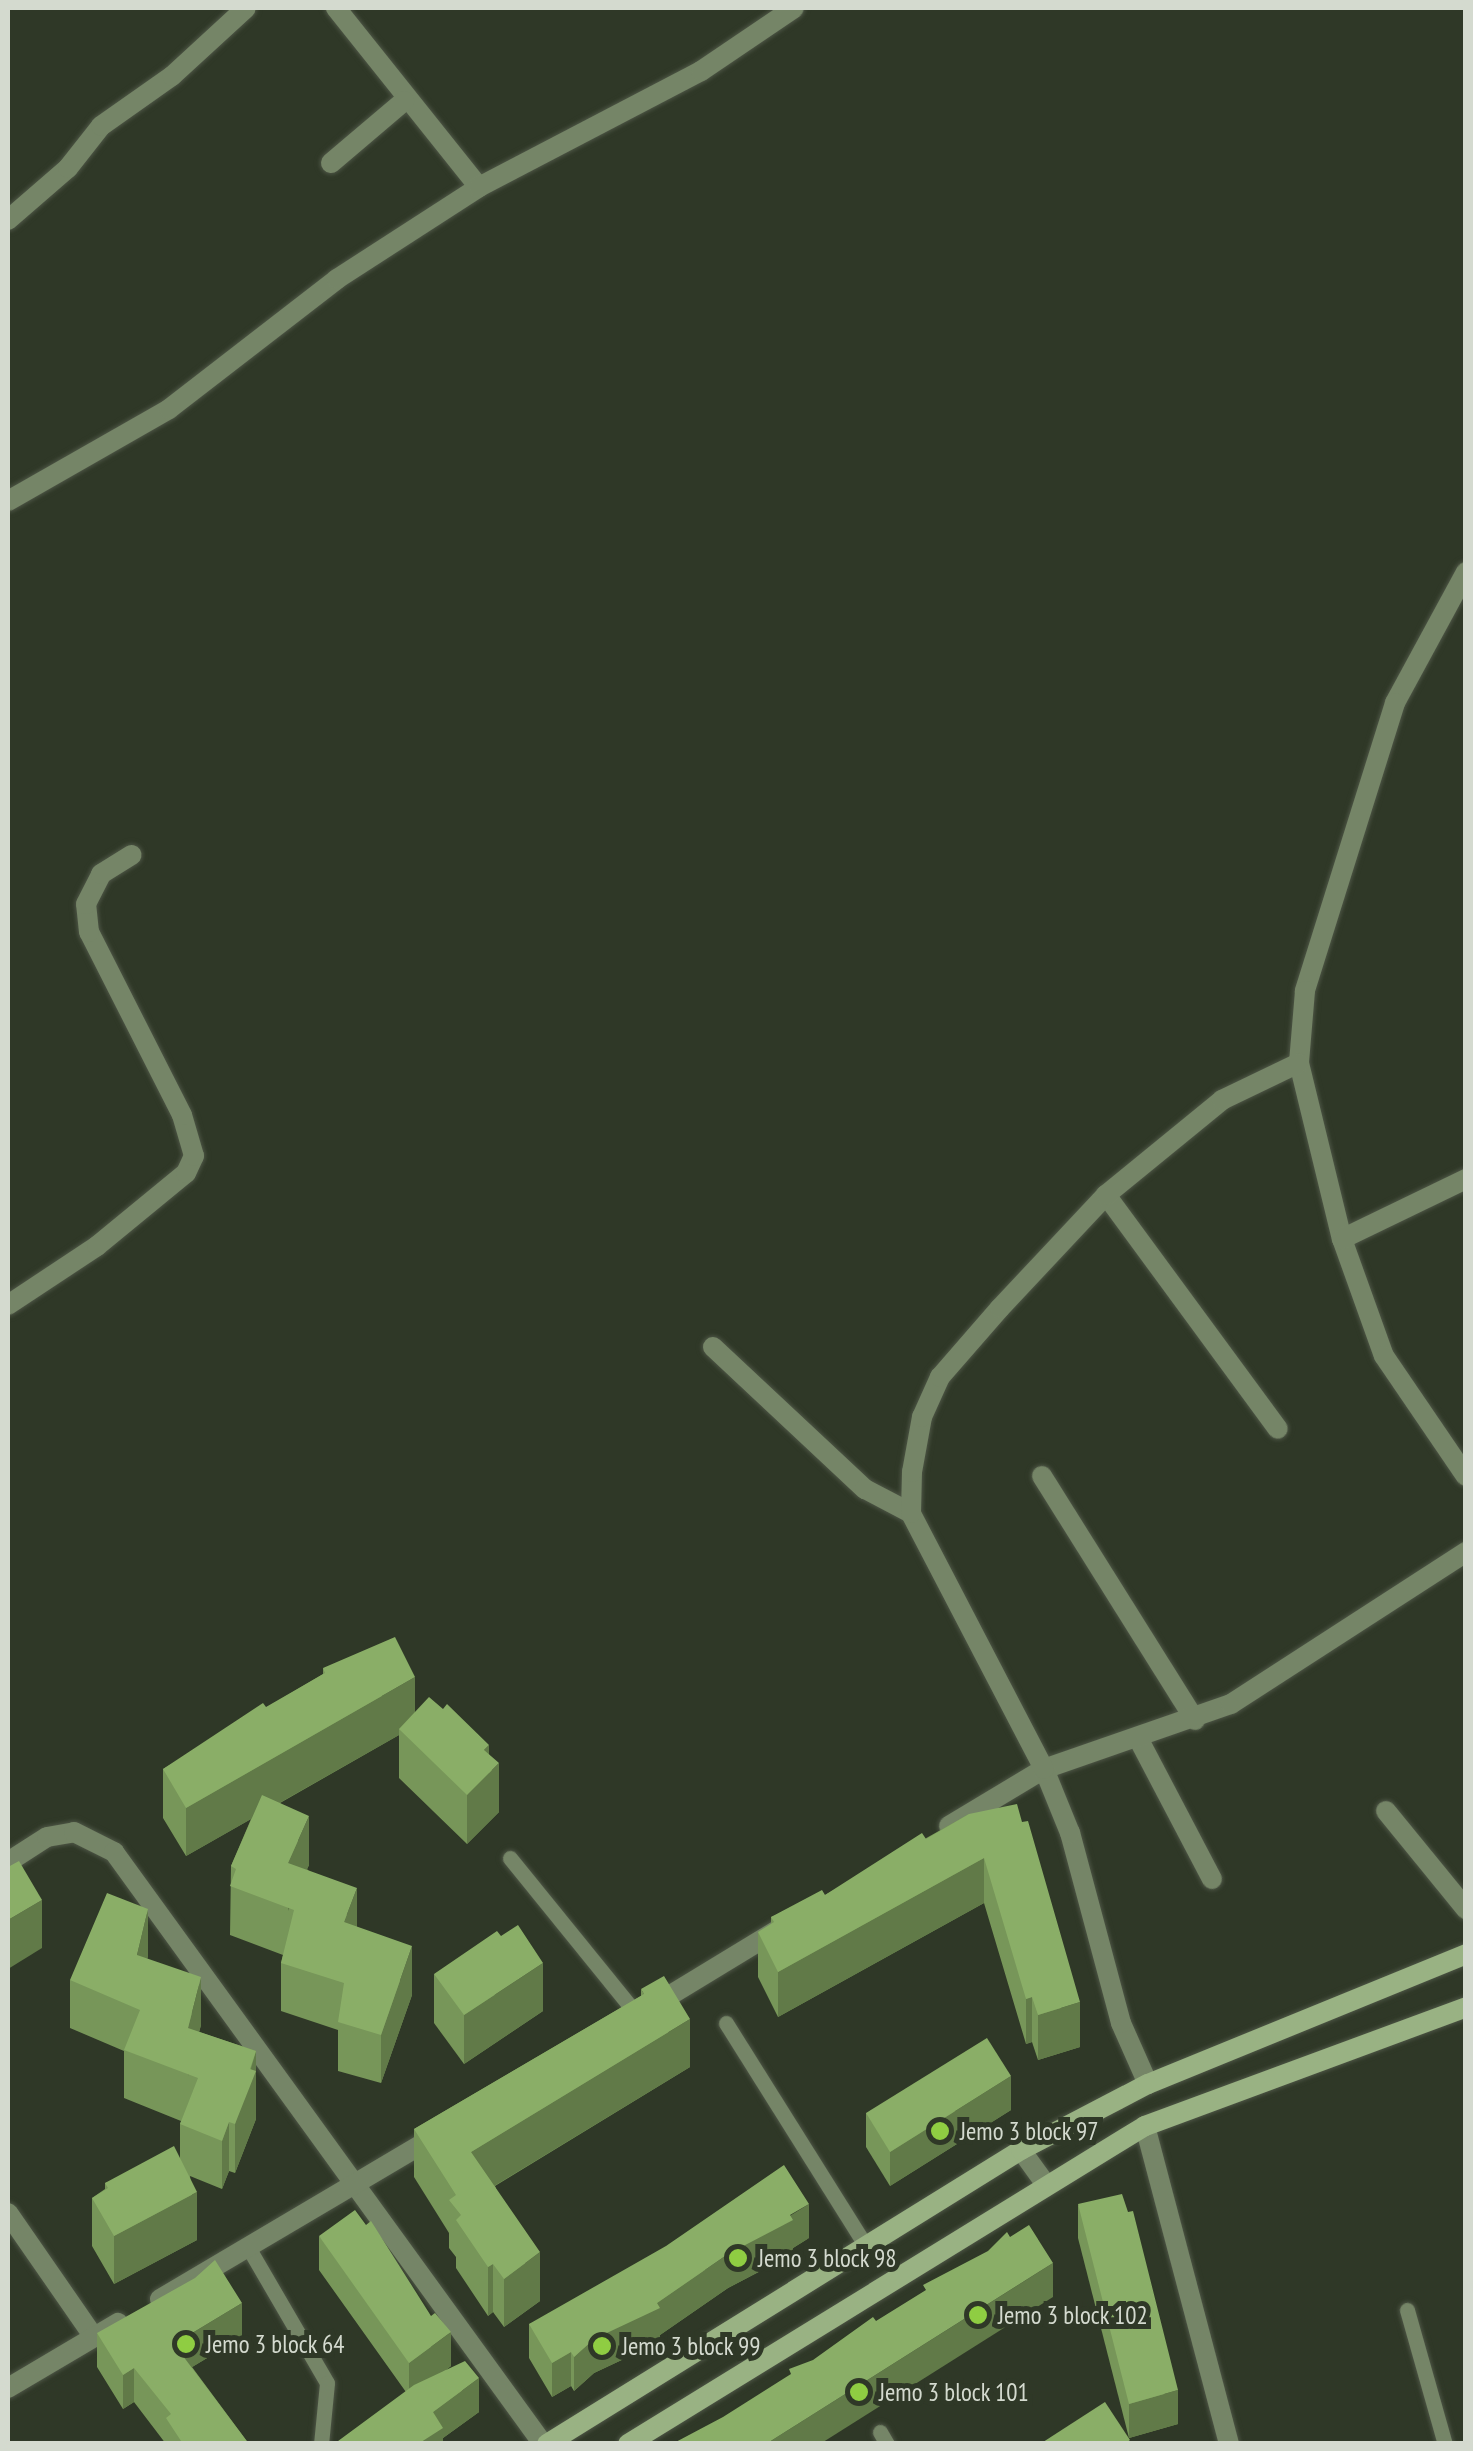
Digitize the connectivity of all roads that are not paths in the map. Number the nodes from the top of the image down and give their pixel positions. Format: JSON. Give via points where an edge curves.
{"nodes":[{"id":1,"x":246,"y":8,"type":"edge"},
{"id":2,"x":336,"y":8,"type":"edge"},
{"id":3,"x":794,"y":8,"type":"edge"},
{"id":4,"x":404,"y":101,"type":"junction"},
{"id":5,"x":331,"y":163,"type":"dead end"},
{"id":6,"x":480,"y":188,"type":"junction"},
{"id":7,"x":8,"y":220,"type":"edge"},
{"id":8,"x":8,"y":501,"type":"edge"},
{"id":9,"x":1466,"y":572,"type":"edge"},
{"id":10,"x":132,"y":855,"type":"dead end"},
{"id":11,"x":1299,"y":1063,"type":"junction"},
{"id":12,"x":1466,"y":1179,"type":"edge"},
{"id":13,"x":1106,"y":1195,"type":"junction"},
{"id":14,"x":1342,"y":1239,"type":"junction"},
{"id":15,"x":8,"y":1304,"type":"edge"},
{"id":16,"x":713,"y":1346,"type":"dead end"},
{"id":17,"x":1278,"y":1429,"type":"dead end"},
{"id":18,"x":1464,"y":1468,"type":"edge"},
{"id":19,"x":1042,"y":1476,"type":"dead end"},
{"id":20,"x":912,"y":1513,"type":"junction"},
{"id":21,"x":1466,"y":1552,"type":"edge"},
{"id":22,"x":1195,"y":1720,"type":"junction"},
{"id":23,"x":1140,"y":1740,"type":"junction"},
{"id":24,"x":1044,"y":1769,"type":"junction"},
{"id":25,"x":1386,"y":1811,"type":"dead end"},
{"id":26,"x":925,"y":1840,"type":"edge"},
{"id":27,"x":510,"y":1858,"type":"dead end"},
{"id":28,"x":8,"y":1862,"type":"edge"},
{"id":29,"x":1212,"y":1879,"type":"dead end"},
{"id":30,"x":1466,"y":1909,"type":"edge"},
{"id":31,"x":806,"y":1912,"type":"edge"},
{"id":32,"x":1466,"y":1954,"type":"edge"},
{"id":33,"x":1466,"y":2007,"type":"edge"},
{"id":34,"x":629,"y":2020,"type":"joint"},
{"id":35,"x":726,"y":2023,"type":"dead end"},
{"id":36,"x":1148,"y":2084,"type":"junction"},
{"id":37,"x":457,"y":2123,"type":"edge"},
{"id":38,"x":1145,"y":2126,"type":"junction"},
{"id":39,"x":1021,"y":2150,"type":"junction"},
{"id":40,"x":359,"y":2182,"type":"junction"},
{"id":41,"x":1047,"y":2186,"type":"junction"},
{"id":42,"x":8,"y":2213,"type":"edge"},
{"id":43,"x":248,"y":2247,"type":"junction"},
{"id":44,"x":868,"y":2248,"type":"junction"},
{"id":45,"x":1407,"y":2310,"type":"dead end"},
{"id":46,"x":94,"y":2337,"type":"junction"},
{"id":47,"x":8,"y":2388,"type":"edge"},
{"id":48,"x":321,"y":2444,"type":"edge"},
{"id":49,"x":545,"y":2444,"type":"edge"},
{"id":50,"x":628,"y":2444,"type":"edge"},
{"id":51,"x":1229,"y":2444,"type":"edge"},
{"id":52,"x":1446,"y":2444,"type":"edge"}],
"edges":[{"from":1,"to":7,"type":"street","via":[[172,76],[101,126],[68,168]]},
{"from":2,"to":4,"type":"street"},
{"from":3,"to":6,"type":"street","via":[[702,71]]},
{"from":4,"to":5,"type":"street"},
{"from":4,"to":6,"type":"street"},
{"from":6,"to":8,"type":"street","via":[[337,279],[169,409]]},
{"from":9,"to":11,"type":"street","via":[[1395,703],[1305,991]]},
{"from":10,"to":15,"type":"street","via":[[101,874],[86,904],[89,932],[182,1114],[194,1156],[186,1173],[98,1246]]},
{"from":11,"to":13,"type":"street","via":[[1222,1100]]},
{"from":11,"to":14,"type":"street"},
{"from":12,"to":14,"type":"street"},
{"from":13,"to":17,"type":"street"},
{"from":13,"to":20,"type":"street","via":[[940,1378],[922,1417]]},
{"from":14,"to":18,"type":"street","via":[[1384,1356]]},
{"from":16,"to":20,"type":"street","via":[[865,1489]]},
{"from":19,"to":22,"type":"street"},
{"from":20,"to":24,"type":"street"},
{"from":21,"to":22,"type":"street","via":[[1405,1596]]},
{"from":22,"to":23,"type":"street"},
{"from":23,"to":24,"type":"street"},
{"from":23,"to":29,"type":"street"},
{"from":24,"to":26,"type":"street"},
{"from":24,"to":36,"type":"street","via":[[1070,1833],[1121,2023]]},
{"from":25,"to":30,"type":"street"},
{"from":27,"to":34,"type":"lane"},
{"from":28,"to":40,"type":"street","via":[[47,1837],[74,1832],[114,1852]]},
{"from":31,"to":34,"type":"street"},
{"from":32,"to":36,"type":"street"},
{"from":33,"to":38,"type":"street"},
{"from":35,"to":44,"type":"lane"},
{"from":36,"to":39,"type":"street"},
{"from":37,"to":40,"type":"street"},
{"from":38,"to":41,"type":"street"},
{"from":38,"to":51,"type":"street"},
{"from":39,"to":41,"type":"street"},
{"from":39,"to":44,"type":"street"},
{"from":40,"to":43,"type":"street"},
{"from":40,"to":49,"type":"street"},
{"from":41,"to":50,"type":"street"},
{"from":42,"to":46,"type":"street"},
{"from":43,"to":46,"type":"street"},
{"from":43,"to":48,"type":"lane","via":[[327,2383]]},
{"from":44,"to":49,"type":"street"},
{"from":45,"to":52,"type":"lane"},
{"from":46,"to":47,"type":"street"}]}
